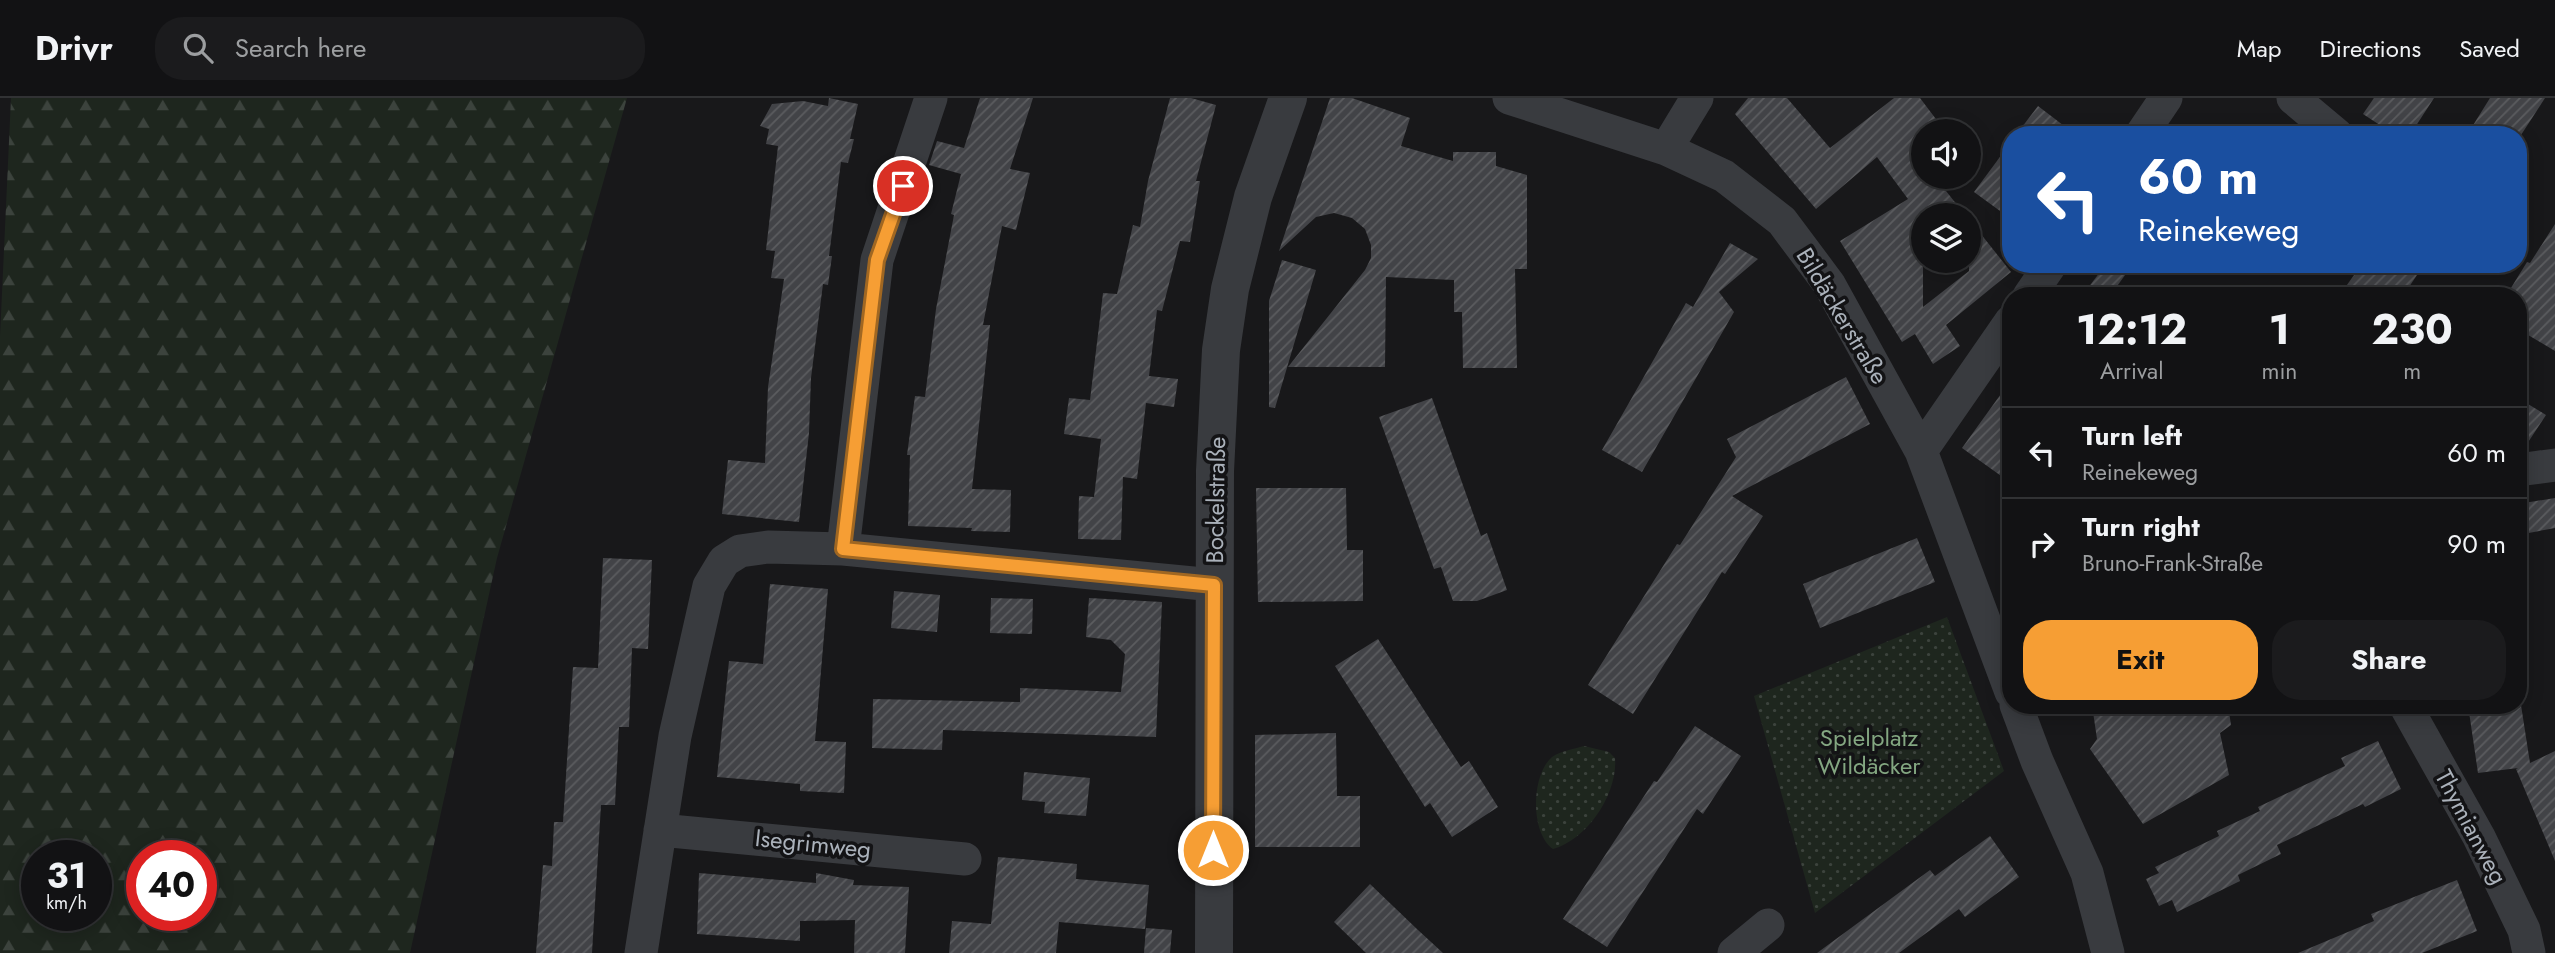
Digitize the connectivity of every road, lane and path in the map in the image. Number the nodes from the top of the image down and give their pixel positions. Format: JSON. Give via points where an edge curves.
{"nodes":[{"id":1,"x":931,"y":98,"type":"edge"},
{"id":2,"x":1288,"y":98,"type":"edge"},
{"id":3,"x":1509,"y":98,"type":"edge"},
{"id":4,"x":1697,"y":98,"type":"edge"},
{"id":5,"x":2166,"y":98,"type":"edge"},
{"id":6,"x":2293,"y":98,"type":"edge"},
{"id":7,"x":2147,"y":126,"type":"edge"},
{"id":8,"x":2326,"y":126,"type":"edge"},
{"id":9,"x":1666,"y":149,"type":"junction"},
{"id":10,"x":2002,"y":334,"type":"edge"},
{"id":11,"x":1921,"y":452,"type":"junction"},
{"id":12,"x":2555,"y":465,"type":"edge"},
{"id":13,"x":2527,"y":469,"type":"edge"},
{"id":14,"x":843,"y":549,"type":"junction"},
{"id":15,"x":1214,"y":585,"type":"junction"},
{"id":16,"x":2002,"y":661,"type":"edge"},
{"id":17,"x":2019,"y":714,"type":"edge"},
{"id":18,"x":2410,"y":714,"type":"edge"},
{"id":19,"x":660,"y":830,"type":"junction"},
{"id":20,"x":965,"y":859,"type":"dead end"},
{"id":21,"x":1768,"y":925,"type":"dead end"},
{"id":22,"x":641,"y":953,"type":"edge"},
{"id":23,"x":1214,"y":953,"type":"edge"},
{"id":24,"x":1734,"y":953,"type":"edge"},
{"id":25,"x":2108,"y":953,"type":"edge"},
{"id":26,"x":2529,"y":953,"type":"edge"}],
"edges":[{"from":1,"to":14,"type":"street","via":[[877,260]]},
{"from":2,"to":15,"type":"street","name":"Bockelstraße","via":[[1253,197],[1230,289],[1221,350]]},
{"from":3,"to":9,"type":"street","name":"Bildäckerstraße"},
{"from":4,"to":9,"type":"street"},
{"from":5,"to":7,"type":"street"},
{"from":6,"to":8,"type":"street"},
{"from":9,"to":11,"type":"street","name":"Bildäckerstraße","via":[[1724,176],[1782,222],[1829,285]]},
{"from":10,"to":11,"type":"street"},
{"from":11,"to":16,"type":"street","name":"Bildäckerstraße"},
{"from":12,"to":13,"type":"street"},
{"from":14,"to":15,"type":"street"},
{"from":14,"to":19,"type":"street","via":[[768,547],[740,551],[724,561],[709,586],[675,736]]},
{"from":15,"to":23,"type":"street","name":"Bockelstraße"},
{"from":17,"to":25,"type":"street","via":[[2087,873]]},
{"from":18,"to":26,"type":"street","name":"Thymianweg","via":[[2479,837],[2524,930]]},
{"from":19,"to":20,"type":"street","name":"Isegrimweg"},
{"from":19,"to":22,"type":"street"},
{"from":21,"to":24,"type":"street"}]}
